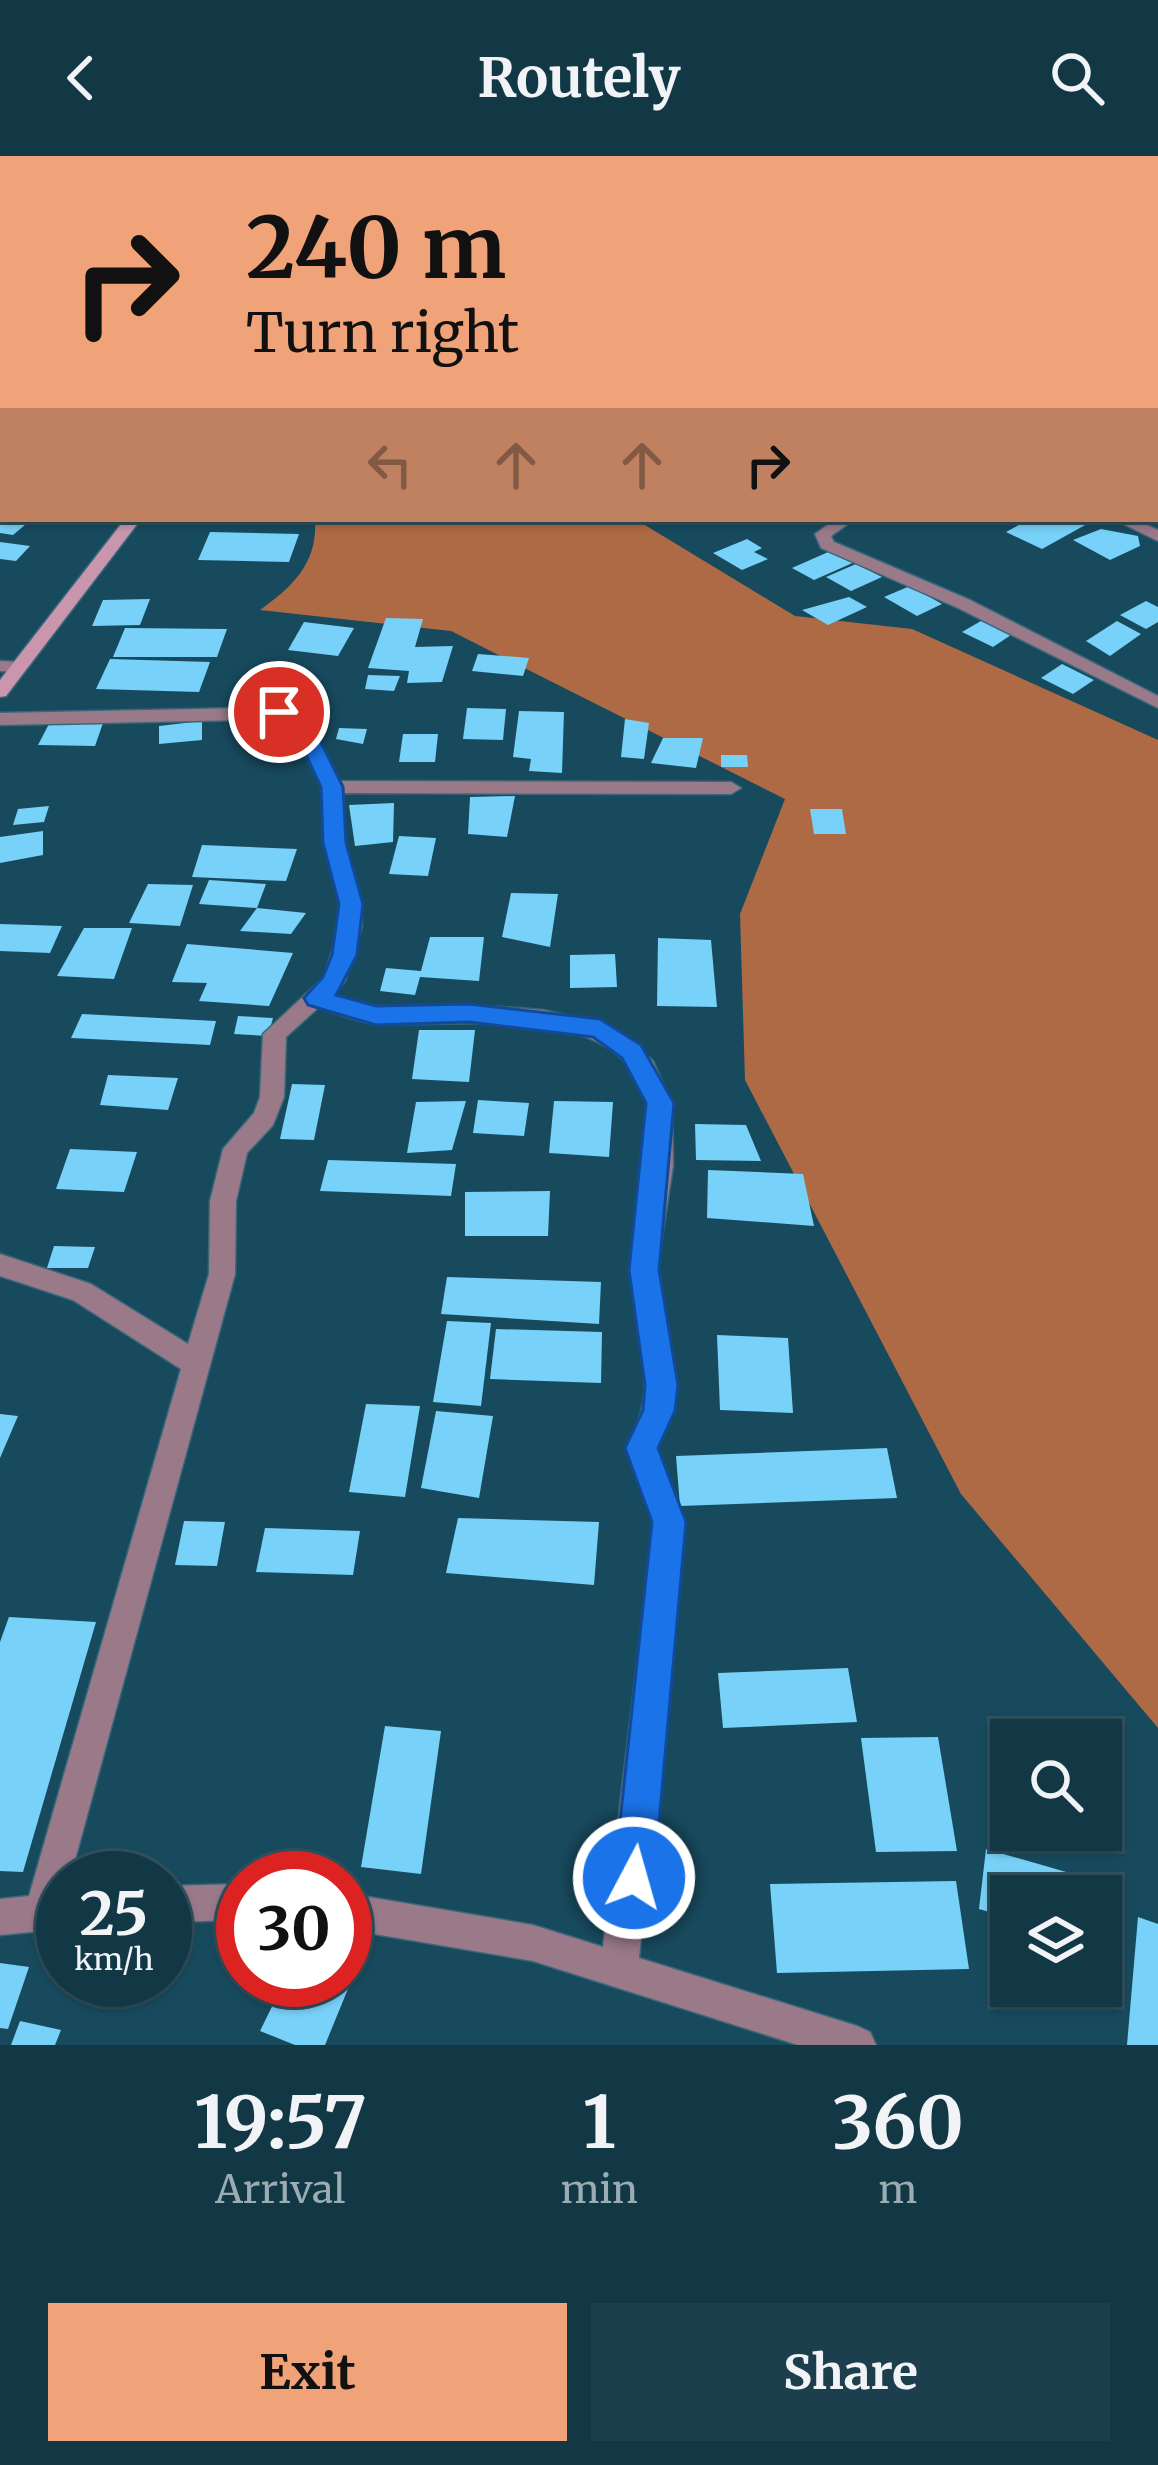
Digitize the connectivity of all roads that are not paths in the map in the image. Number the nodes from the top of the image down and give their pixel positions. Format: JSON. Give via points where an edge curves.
{"nodes":[{"id":1,"x":128,"y":522,"type":"edge"},
{"id":2,"x":843,"y":522,"type":"edge"},
{"id":3,"x":1128,"y":522,"type":"edge"},
{"id":4,"x":1158,"y":536,"type":"edge"},
{"id":5,"x":9,"y":666,"type":"edge"},
{"id":6,"x":0,"y":692,"type":"edge"},
{"id":7,"x":1158,"y":703,"type":"edge"},
{"id":8,"x":0,"y":719,"type":"edge"},
{"id":9,"x":332,"y":787,"type":"junction"},
{"id":10,"x":731,"y":788,"type":"dead end"},
{"id":11,"x":317,"y":998,"type":"junction"},
{"id":12,"x":0,"y":1265,"type":"edge"},
{"id":13,"x":197,"y":1364,"type":"junction"},
{"id":14,"x":68,"y":1851,"type":"edge"},
{"id":15,"x":36,"y":1914,"type":"edge"},
{"id":16,"x":372,"y":1916,"type":"edge"},
{"id":17,"x":0,"y":1917,"type":"edge"},
{"id":18,"x":619,"y":1970,"type":"junction"},
{"id":19,"x":856,"y":2045,"type":"edge"}],
"edges":[{"from":1,"to":5,"type":"street"},
{"from":2,"to":7,"type":"street","via":[[823,533],[827,545]]},
{"from":3,"to":4,"type":"street"},
{"from":5,"to":6,"type":"street"},
{"from":8,"to":9,"type":"street","via":[[293,713]]},
{"from":9,"to":10,"type":"street"},
{"from":9,"to":11,"type":"street","via":[[351,926],[334,981]]},
{"from":11,"to":13,"type":"street","via":[[275,1034],[272,1096],[264,1118],[235,1149],[223,1201],[222,1274]]},
{"from":11,"to":18,"type":"street","via":[[376,1016],[469,1013],[600,1028],[632,1052],[660,1103],[644,1270],[662,1385],[641,1448],[669,1522]]},
{"from":12,"to":13,"type":"street","via":[[82,1292]]},
{"from":13,"to":14,"type":"street"},
{"from":15,"to":17,"type":"street"},
{"from":16,"to":18,"type":"street","via":[[533,1943]]},
{"from":18,"to":19,"type":"street"}]}
